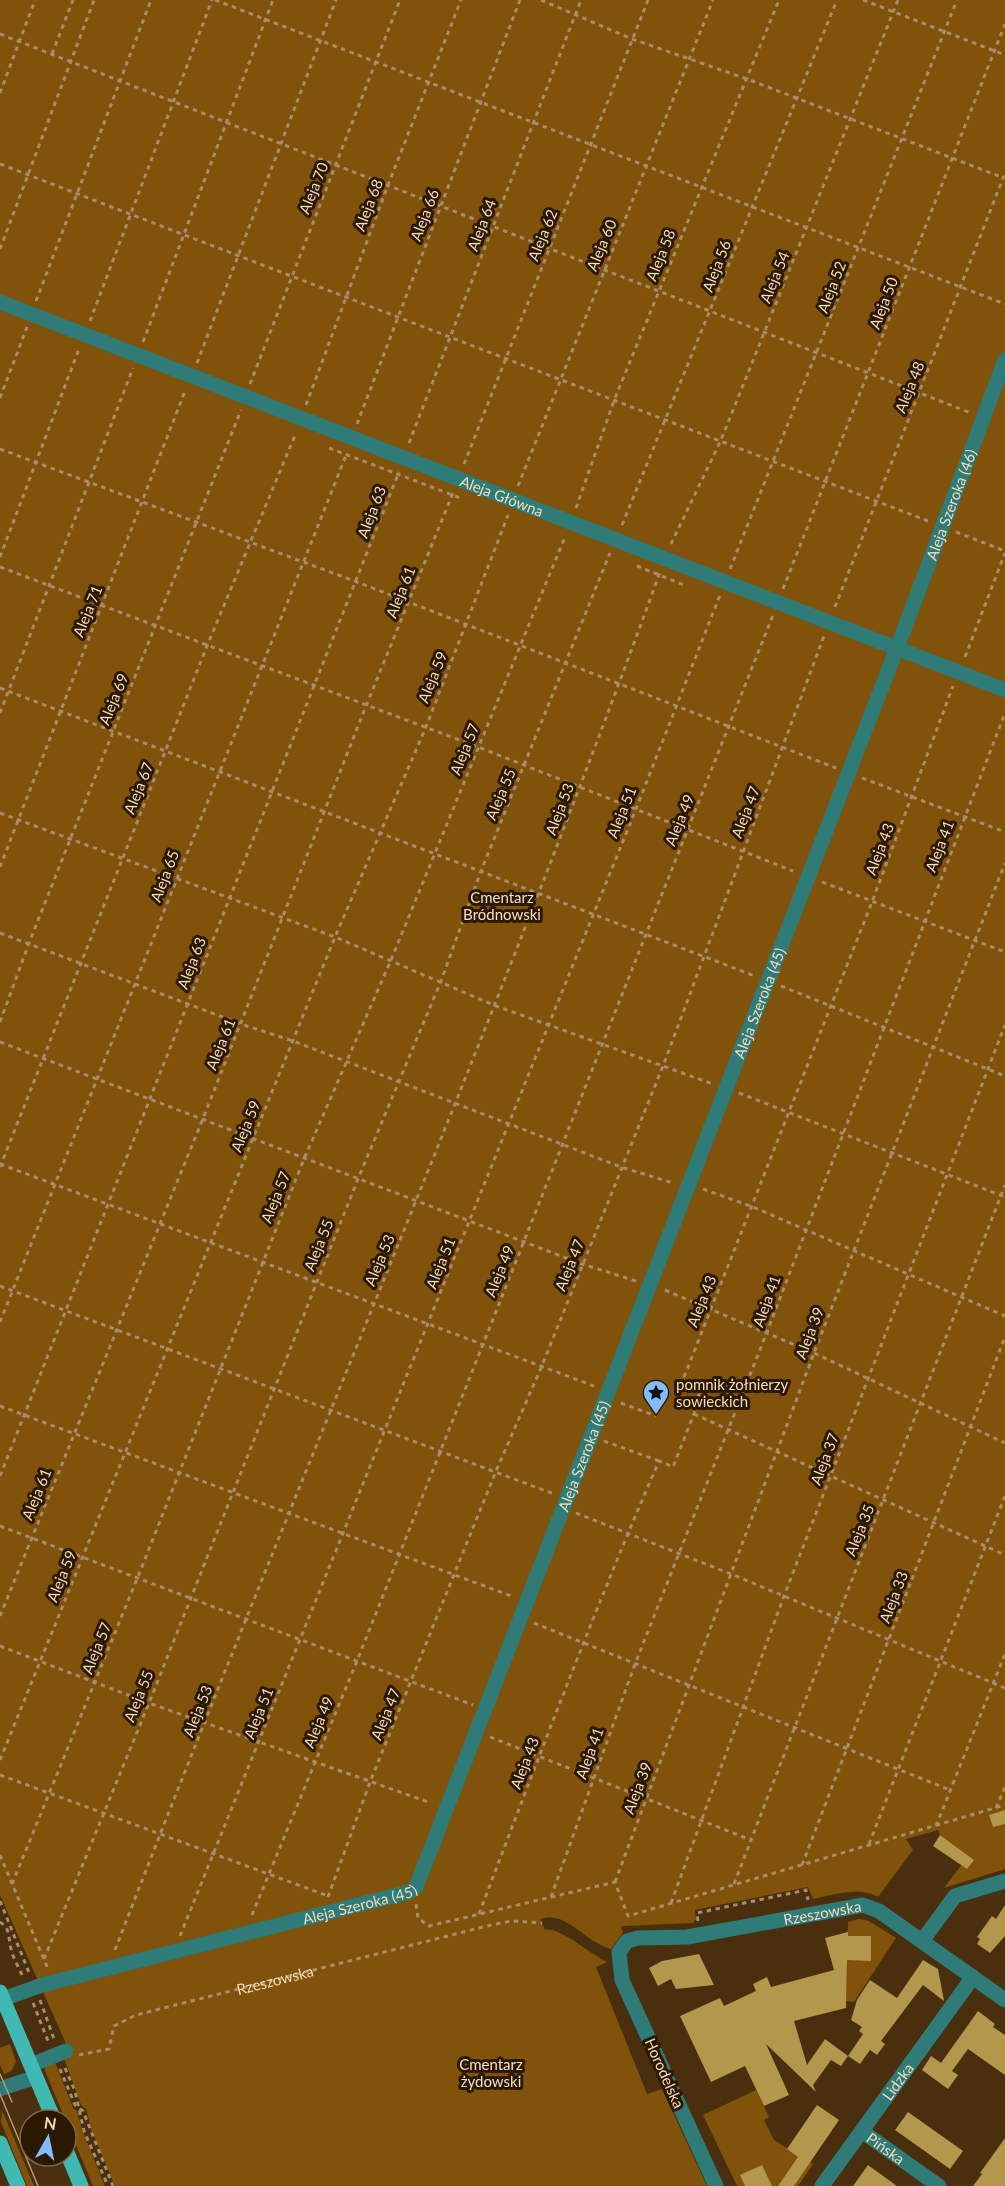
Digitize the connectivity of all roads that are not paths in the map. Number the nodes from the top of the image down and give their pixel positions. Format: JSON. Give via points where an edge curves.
{"nodes":[{"id":1,"x":0,"y":302,"type":"edge"},
{"id":2,"x":1005,"y":360,"type":"edge"},
{"id":3,"x":897,"y":648,"type":"junction"},
{"id":4,"x":890,"y":664,"type":"joint"},
{"id":5,"x":1005,"y":690,"type":"edge"},
{"id":6,"x":1005,"y":1881,"type":"edge"},
{"id":7,"x":922,"y":1941,"type":"junction"},
{"id":8,"x":618,"y":1957,"type":"joint"},
{"id":9,"x":973,"y":1977,"type":"junction"},
{"id":10,"x":2,"y":1995,"type":"edge"},
{"id":11,"x":1005,"y":2000,"type":"edge"},
{"id":12,"x":60,"y":2053,"type":"road end"},
{"id":13,"x":33,"y":2071,"type":"junction"},
{"id":14,"x":0,"y":2089,"type":"edge"},
{"id":15,"x":49,"y":2108,"type":"edge"},
{"id":16,"x":863,"y":2132,"type":"junction"},
{"id":17,"x":0,"y":2143,"type":"edge"},
{"id":18,"x":74,"y":2168,"type":"edge"},
{"id":19,"x":18,"y":2186,"type":"edge"},
{"id":20,"x":81,"y":2186,"type":"edge"},
{"id":21,"x":716,"y":2186,"type":"edge"},
{"id":22,"x":822,"y":2186,"type":"edge"},
{"id":23,"x":939,"y":2186,"type":"edge"}],
"edges":[{"from":1,"to":3,"type":"street","name":"Aleja Główna","via":[[34,308],[87,328],[247,391],[301,420],[725,582],[832,616]]},
{"from":2,"to":3,"type":"street","name":"Aleja Szeroka (46)"},
{"from":3,"to":4,"type":"street","name":"Aleja Szeroka (46)"},
{"from":3,"to":5,"type":"street","name":"Aleja Główna"},
{"from":4,"to":10,"type":"street","name":"Aleja Szeroka (45)","via":[[416,1887],[409,1892]]},
{"from":6,"to":7,"type":"street","via":[[955,1896]]},
{"from":7,"to":8,"type":"street","name":"Rzeszowska","via":[[879,1911],[863,1905],[687,1937],[632,1939],[623,1944]]},
{"from":7,"to":9,"type":"street"},
{"from":8,"to":21,"type":"street","name":"Horodelska","via":[[622,1980]]},
{"from":9,"to":11,"type":"street"},
{"from":9,"to":16,"type":"street","name":"Lidzka"},
{"from":10,"to":13,"type":"main road"},
{"from":12,"to":13,"type":"street"},
{"from":13,"to":14,"type":"street"},
{"from":13,"to":15,"type":"main road"},
{"from":16,"to":22,"type":"street","name":"Lidzka"},
{"from":16,"to":23,"type":"street","name":"Pińska"},
{"from":17,"to":19,"type":"main road"},
{"from":18,"to":20,"type":"main road"}]}
